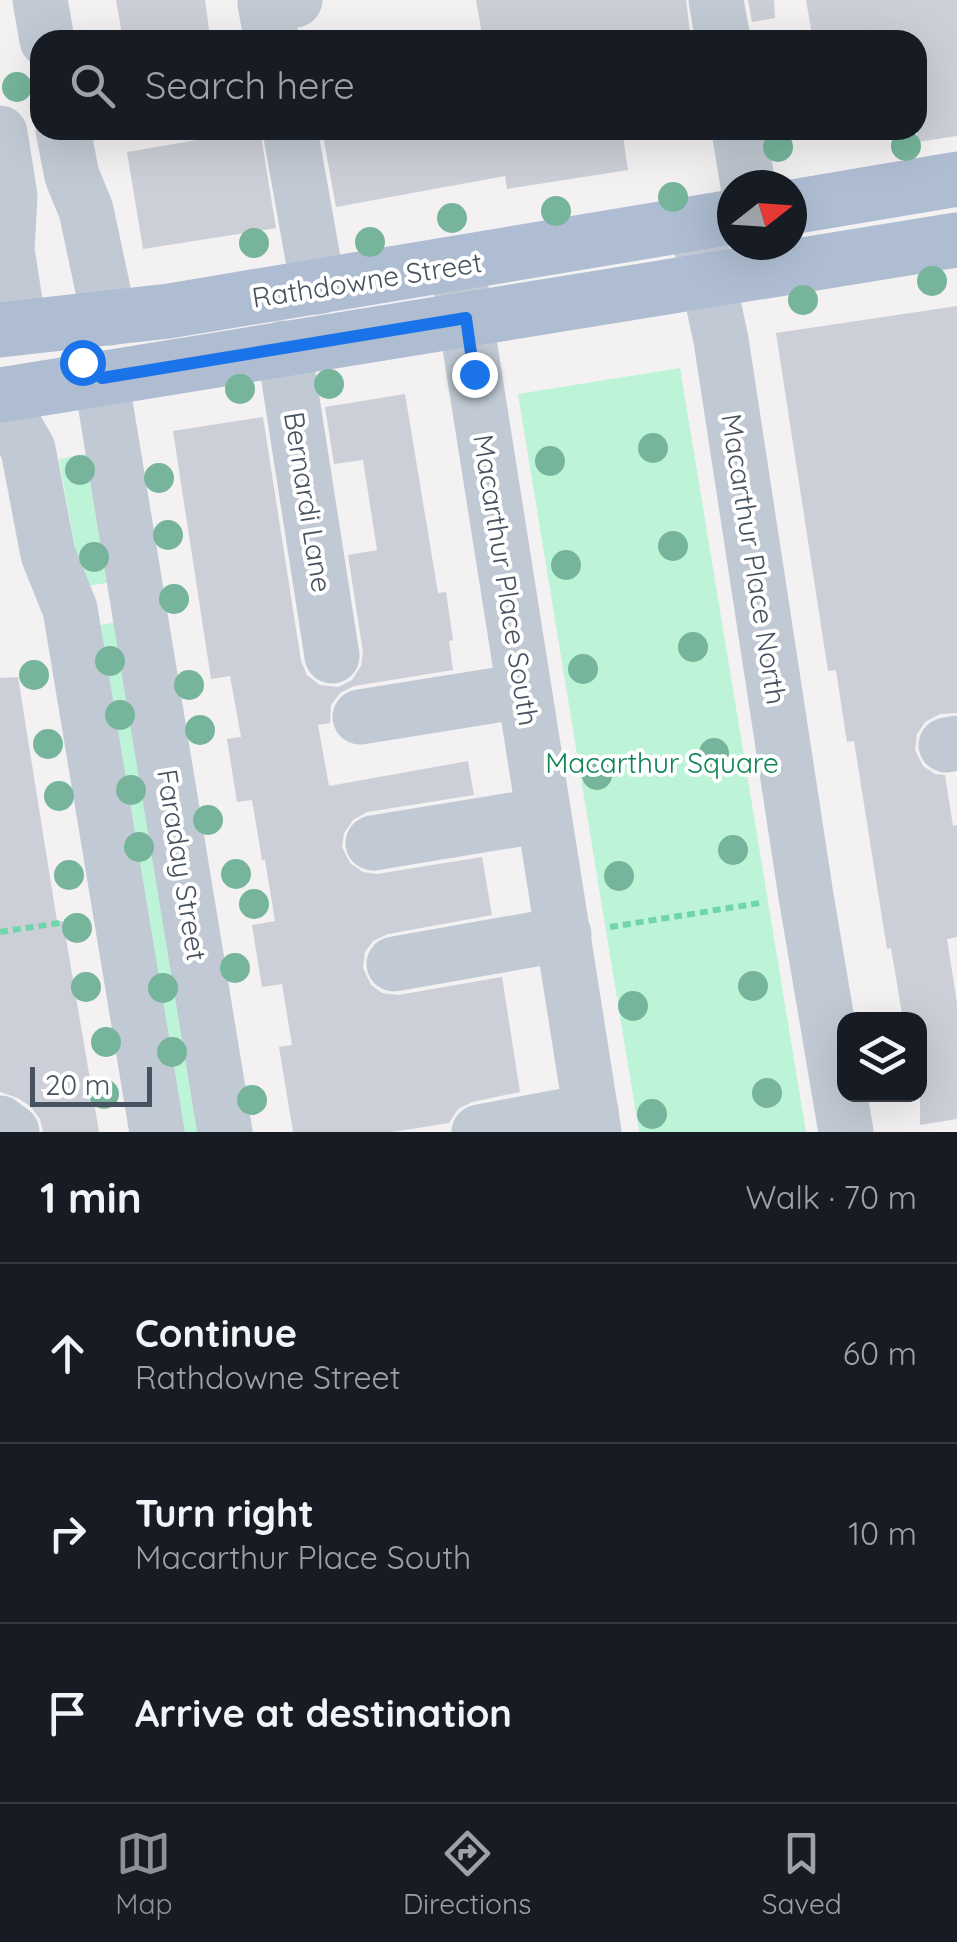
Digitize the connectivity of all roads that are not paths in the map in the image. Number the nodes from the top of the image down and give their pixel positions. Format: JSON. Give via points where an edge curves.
{"nodes":[{"id":1,"x":40,"y":0,"type":"edge"},
{"id":2,"x":294,"y":0,"type":"edge"},
{"id":3,"x":716,"y":0,"type":"edge"},
{"id":4,"x":45,"y":30,"type":"edge"},
{"id":5,"x":270,"y":30,"type":"edge"},
{"id":6,"x":721,"y":30,"type":"edge"},
{"id":7,"x":0,"y":133,"type":"edge"},
{"id":8,"x":292,"y":140,"type":"edge"},
{"id":9,"x":741,"y":140,"type":"edge"},
{"id":10,"x":67,"y":153,"type":"edge"},
{"id":11,"x":746,"y":170,"type":"edge"},
{"id":12,"x":957,"y":179,"type":"edge"},
{"id":13,"x":807,"y":204,"type":"edge"},
{"id":14,"x":714,"y":221,"type":"edge"},
{"id":15,"x":9,"y":232,"type":"junction"},
{"id":16,"x":957,"y":240,"type":"edge"},
{"id":17,"x":458,"y":265,"type":"junction"},
{"id":18,"x":707,"y":280,"type":"junction"},
{"id":19,"x":318,"y":288,"type":"junction"},
{"id":20,"x":110,"y":318,"type":"junction"},
{"id":21,"x":466,"y":318,"type":"junction"},
{"id":22,"x":10,"y":328,"type":"edge"},
{"id":23,"x":284,"y":348,"type":"junction"},
{"id":24,"x":102,"y":378,"type":"junction"},
{"id":25,"x":0,"y":398,"type":"edge"},
{"id":26,"x":138,"y":598,"type":"junction"},
{"id":27,"x":70,"y":609,"type":"junction"},
{"id":28,"x":332,"y":656,"type":"dead end"},
{"id":29,"x":522,"y":691,"type":"junction"},
{"id":30,"x":360,"y":717,"type":"dead end"},
{"id":31,"x":543,"y":816,"type":"junction"},
{"id":32,"x":372,"y":843,"type":"dead end"},
{"id":33,"x":564,"y":934,"type":"junction"},
{"id":34,"x":394,"y":964,"type":"dead end"},
{"id":35,"x":0,"y":1122,"type":"edge"},
{"id":36,"x":592,"y":1122,"type":"edge"},
{"id":37,"x":12,"y":1132,"type":"edge"},
{"id":38,"x":157,"y":1132,"type":"edge"},
{"id":39,"x":225,"y":1132,"type":"edge"},
{"id":40,"x":479,"y":1132,"type":"edge"},
{"id":41,"x":846,"y":1132,"type":"edge"}],
"edges":[{"from":1,"to":4,"type":"street"},
{"from":2,"to":5,"type":"street","via":[[265,4]]},
{"from":3,"to":6,"type":"street"},
{"from":7,"to":15,"type":"street"},
{"from":8,"to":19,"type":"street"},
{"from":9,"to":11,"type":"street"},
{"from":10,"to":15,"type":"street","via":[[60,223]]},
{"from":10,"to":20,"type":"street"},
{"from":12,"to":13,"type":"main road"},
{"from":14,"to":17,"type":"main road","name":"Rathdowne Street"},
{"from":14,"to":18,"type":"street","name":"Macarthur Place North"},
{"from":15,"to":22,"type":"street"},
{"from":16,"to":18,"type":"main road","name":"Rathdowne Street"},
{"from":17,"to":19,"type":"main road","name":"Rathdowne Street"},
{"from":17,"to":21,"type":"street","name":"Macarthur Place South"},
{"from":18,"to":21,"type":"main road","name":"Rathdowne Street"},
{"from":18,"to":41,"type":"street","name":"Macarthur Place North"},
{"from":19,"to":20,"type":"main road","name":"Rathdowne Street"},
{"from":20,"to":22,"type":"main road","name":"Rathdowne Street"},
{"from":21,"to":23,"type":"main road","name":"Rathdowne Street"},
{"from":21,"to":29,"type":"street","name":"Macarthur Place South"},
{"from":22,"to":24,"type":"main road"},
{"from":23,"to":24,"type":"main road","name":"Rathdowne Street"},
{"from":23,"to":28,"type":"street","name":"Bernardi Lane"},
{"from":24,"to":25,"type":"main road","name":"Rathdowne Street"},
{"from":24,"to":26,"type":"street","name":"Faraday Street"},
{"from":25,"to":27,"type":"street","via":[[28,448],[48,554]]},
{"from":26,"to":27,"type":"street"},
{"from":26,"to":39,"type":"street","name":"Faraday Street"},
{"from":27,"to":38,"type":"street"},
{"from":29,"to":30,"type":"street"},
{"from":29,"to":31,"type":"street","name":"Macarthur Place South"},
{"from":31,"to":32,"type":"street"},
{"from":31,"to":33,"type":"street","name":"Macarthur Place South"},
{"from":33,"to":34,"type":"street"},
{"from":33,"to":36,"type":"street","name":"Macarthur Place South"},
{"from":35,"to":37,"type":"street"},
{"from":36,"to":40,"type":"street"}]}
